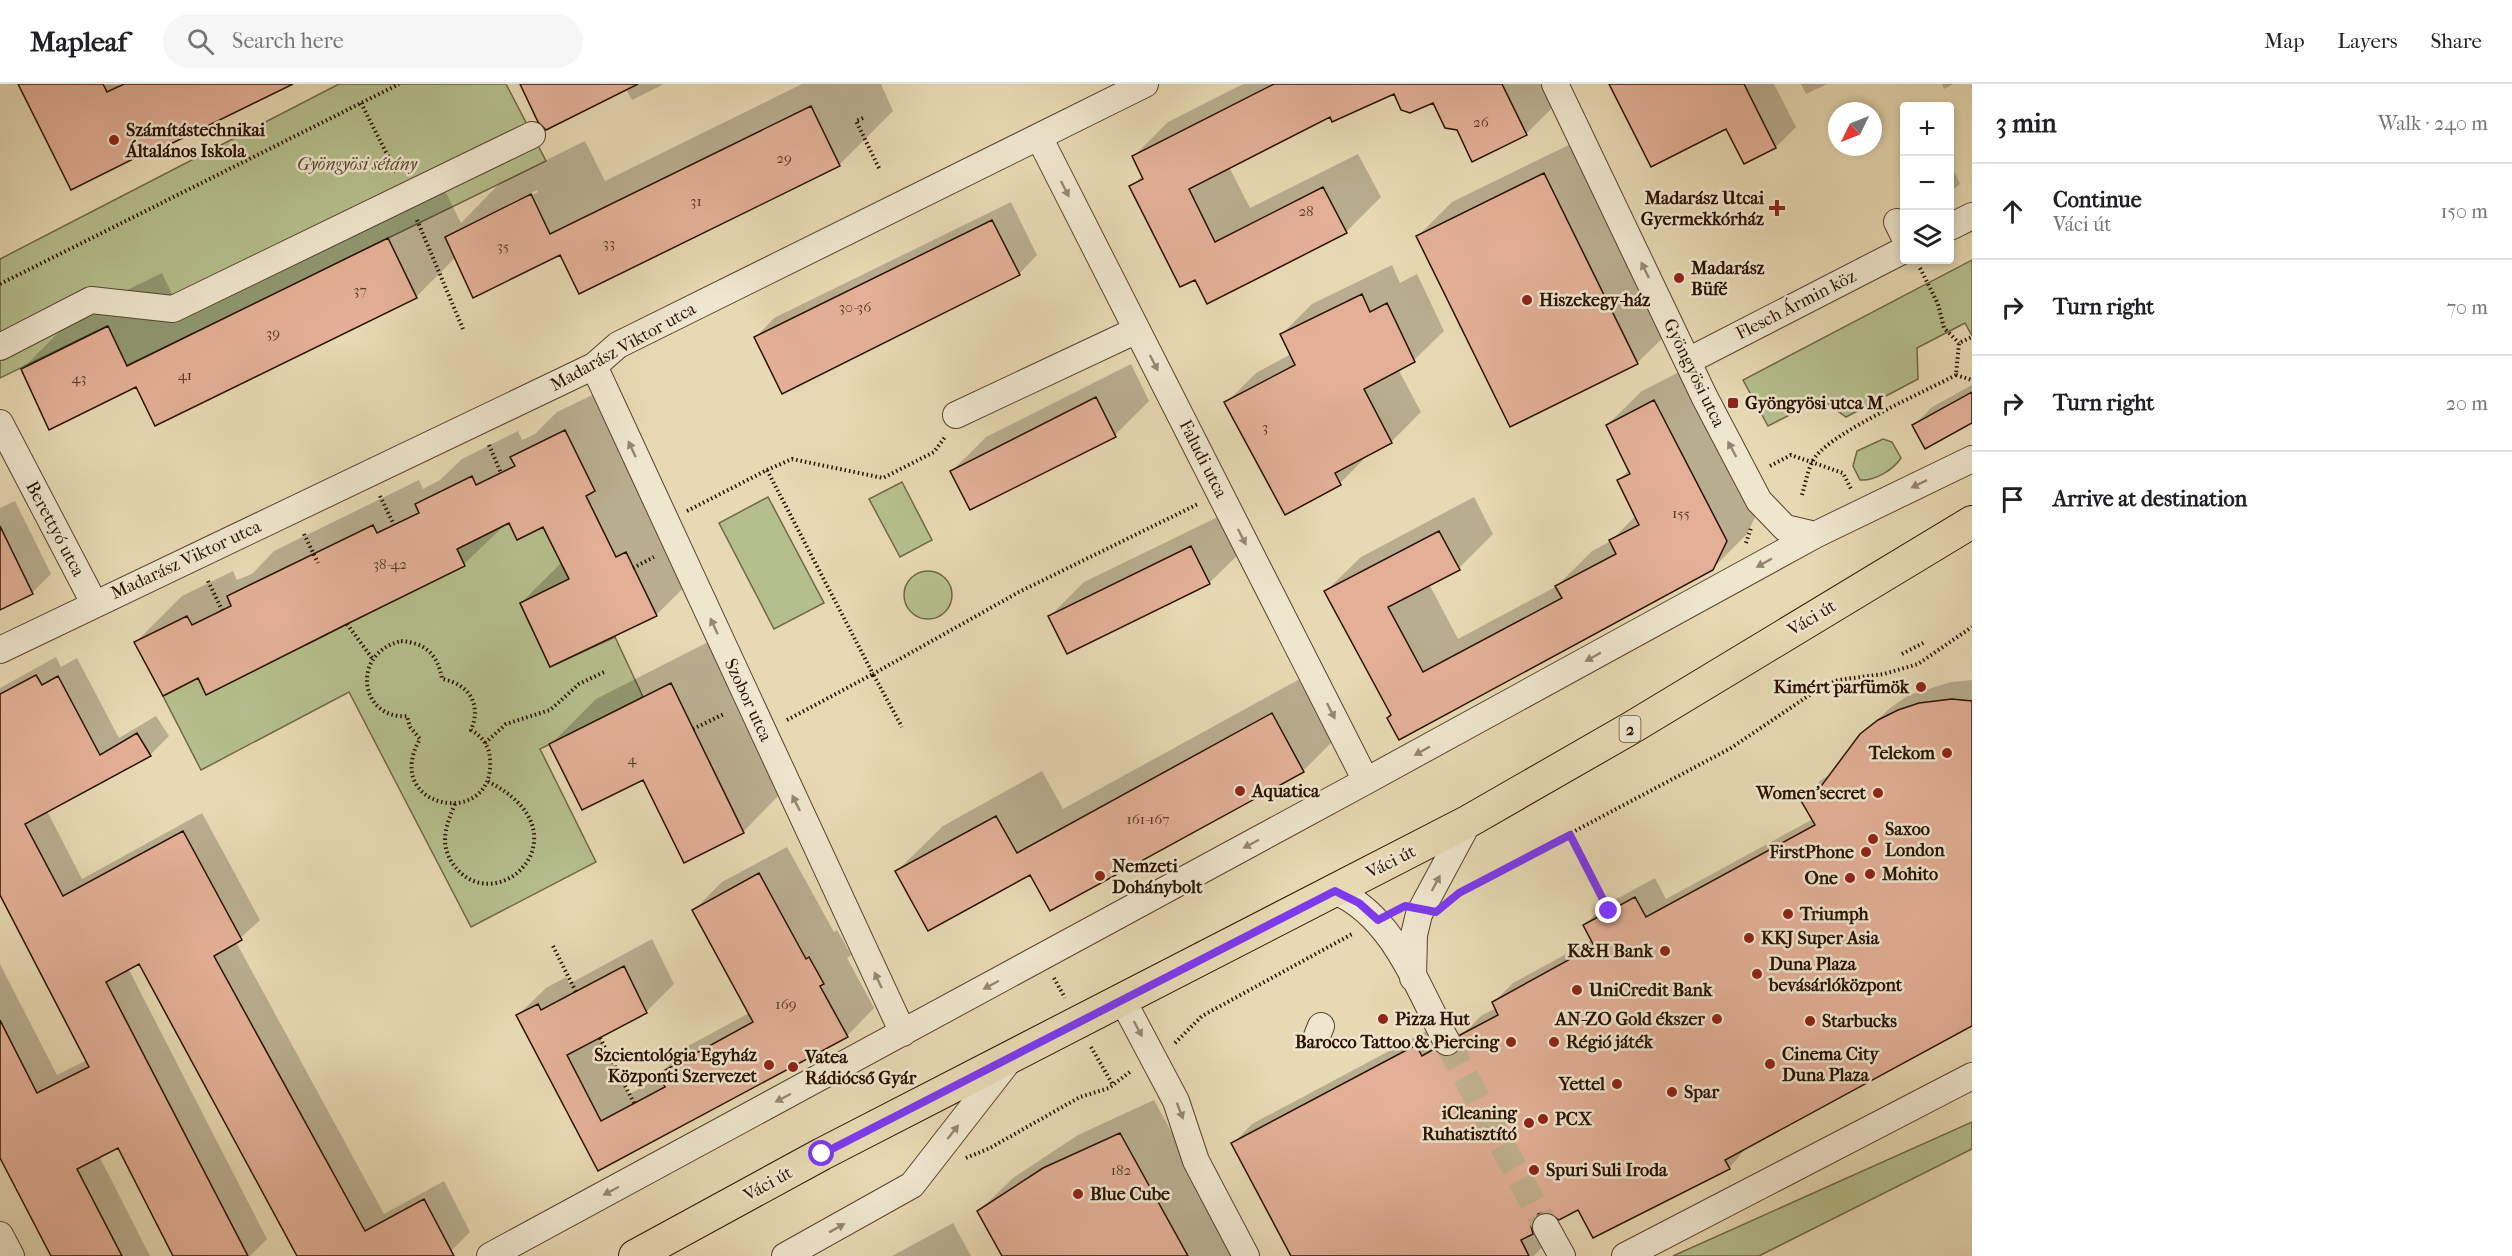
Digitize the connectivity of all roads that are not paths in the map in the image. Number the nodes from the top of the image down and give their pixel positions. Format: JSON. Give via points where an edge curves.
{"nodes":[{"id":1,"x":1145,"y":84,"type":"edge"},
{"id":2,"x":1555,"y":84,"type":"edge"},
{"id":3,"x":532,"y":135,"type":"dead end"},
{"id":4,"x":1039,"y":137,"type":"junction"},
{"id":5,"x":1972,"y":216,"type":"edge"},
{"id":6,"x":1954,"y":225,"type":"edge"},
{"id":7,"x":1900,"y":253,"type":"edge"},
{"id":8,"x":1137,"y":330,"type":"junction"},
{"id":9,"x":0,"y":346,"type":"edge"},
{"id":10,"x":1688,"y":361,"type":"junction"},
{"id":11,"x":594,"y":366,"type":"junction"},
{"id":12,"x":956,"y":415,"type":"road end"},
{"id":13,"x":0,"y":423,"type":"edge"},
{"id":14,"x":1972,"y":459,"type":"edge"},
{"id":15,"x":1972,"y":522,"type":"edge"},
{"id":16,"x":1815,"y":535,"type":"junction"},
{"id":17,"x":94,"y":603,"type":"junction"},
{"id":18,"x":0,"y":650,"type":"edge"},
{"id":19,"x":1366,"y":781,"type":"junction"},
{"id":20,"x":1469,"y":821,"type":"junction"},
{"id":21,"x":1335,"y":891,"type":"junction"},
{"id":22,"x":1413,"y":979,"type":"junction"},
{"id":23,"x":1122,"y":999,"type":"junction"},
{"id":24,"x":903,"y":1033,"type":"junction"},
{"id":25,"x":1447,"y":1042,"type":"tunnel mouth"},
{"id":26,"x":1012,"y":1056,"type":"junction"},
{"id":27,"x":1972,"y":1076,"type":"edge"},
{"id":28,"x":1546,"y":1227,"type":"tunnel mouth"},
{"id":29,"x":0,"y":1235,"type":"edge"},
{"id":30,"x":10,"y":1256,"type":"edge"},
{"id":31,"x":490,"y":1256,"type":"edge"},
{"id":32,"x":635,"y":1256,"type":"edge"},
{"id":33,"x":785,"y":1256,"type":"edge"},
{"id":34,"x":1246,"y":1256,"type":"edge"},
{"id":35,"x":1562,"y":1256,"type":"edge"},
{"id":36,"x":1625,"y":1256,"type":"edge"}],
"edges":[{"from":1,"to":4,"type":"street","name":"Madarász Viktor utca"},
{"from":10,"to":2,"type":"street","name":"Gyöngyösi utca","one_way":true},
{"from":3,"to":9,"type":"street","via":[[173,309],[91,300]]},
{"from":4,"to":8,"type":"street","name":"Faludi utca","one_way":true},
{"from":4,"to":11,"type":"street","name":"Madarász Viktor utca","via":[[618,345]]},
{"from":5,"to":6,"type":"street"},
{"from":7,"to":10,"type":"street","name":"Flesch Ármin köz"},
{"from":8,"to":12,"type":"street"},
{"from":8,"to":19,"type":"street","name":"Faludi utca","one_way":true},
{"from":16,"to":10,"type":"street","name":"Gyöngyösi utca","one_way":true,"via":[[1785,528],[1759,501]]},
{"from":11,"to":17,"type":"street","name":"Madarász Viktor utca"},
{"from":24,"to":11,"type":"street","name":"Szobor utca","one_way":true},
{"from":13,"to":17,"type":"street","name":"Berettyó utca"},
{"from":14,"to":16,"type":"street","one_way":true},
{"from":15,"to":20,"type":"main road","name":"Váci út","number":"2"},
{"from":16,"to":19,"type":"street","one_way":true},
{"from":17,"to":18,"type":"street","name":"Madarász Viktor utca"},
{"from":19,"to":24,"type":"street","one_way":true},
{"from":20,"to":21,"type":"main road","name":"Váci út","number":"2"},
{"from":22,"to":20,"type":"street","one_way":true,"via":[[1414,935],[1421,910]]},
{"from":21,"to":22,"type":"street","via":[[1359,903],[1378,920]]},
{"from":21,"to":23,"type":"main road","name":"Váci út","number":"2"},
{"from":22,"to":25,"type":"street"},
{"from":23,"to":26,"type":"main road","name":"Váci út","number":"2"},
{"from":23,"to":34,"type":"street","one_way":true,"via":[[1176,1101],[1196,1161]]},
{"from":24,"to":31,"type":"street","one_way":true},
{"from":26,"to":32,"type":"main road","name":"Váci út","number":"2"},
{"from":33,"to":26,"type":"street","one_way":true,"via":[[912,1185]]},
{"from":27,"to":36,"type":"street"},
{"from":28,"to":35,"type":"street"},
{"from":29,"to":30,"type":"street"}]}
